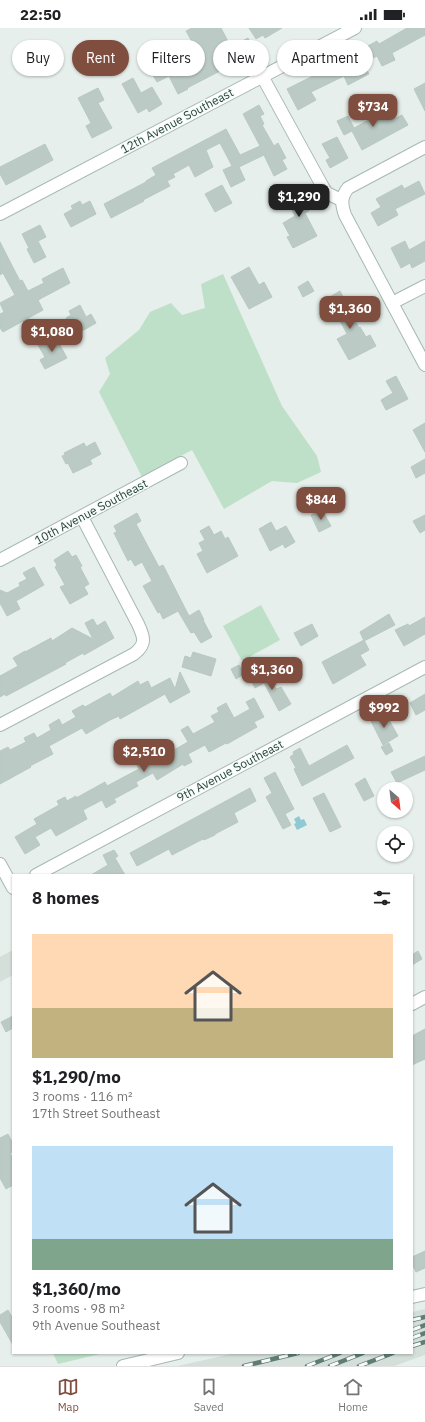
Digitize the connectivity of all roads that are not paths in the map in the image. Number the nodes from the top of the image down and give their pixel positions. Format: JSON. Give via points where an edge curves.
{"nodes":[{"id":1,"x":355,"y":28,"type":"edge"},
{"id":2,"x":269,"y":72,"type":"edge"},
{"id":3,"x":262,"y":76,"type":"joint"},
{"id":4,"x":425,"y":147,"type":"edge"},
{"id":5,"x":341,"y":200,"type":"junction"},
{"id":6,"x":0,"y":214,"type":"edge"},
{"id":7,"x":425,"y":286,"type":"edge"},
{"id":8,"x":392,"y":303,"type":"junction"},
{"id":9,"x":425,"y":365,"type":"edge"},
{"id":10,"x":181,"y":464,"type":"dead end"},
{"id":11,"x":82,"y":517,"type":"junction"},
{"id":12,"x":0,"y":560,"type":"edge"},
{"id":13,"x":425,"y":667,"type":"edge"},
{"id":14,"x":0,"y":725,"type":"edge"},
{"id":15,"x":0,"y":864,"type":"edge"},
{"id":16,"x":38,"y":874,"type":"edge"},
{"id":17,"x":12,"y":885,"type":"edge"},
{"id":18,"x":425,"y":997,"type":"edge"},
{"id":19,"x":413,"y":1003,"type":"edge"},
{"id":20,"x":425,"y":1294,"type":"edge"},
{"id":21,"x":413,"y":1297,"type":"edge"},
{"id":22,"x":174,"y":1354,"type":"edge"},
{"id":23,"x":123,"y":1366,"type":"edge"}],
"edges":[{"from":1,"to":2,"type":"street","name":"12th Avenue Southeast"},
{"from":3,"to":5,"type":"street","via":[[324,189]]},
{"from":3,"to":6,"type":"street","name":"12th Avenue Southeast"},
{"from":4,"to":5,"type":"street","via":[[348,188]]},
{"from":5,"to":8,"type":"street","via":[[345,215]]},
{"from":7,"to":8,"type":"street"},
{"from":8,"to":9,"type":"street"},
{"from":10,"to":11,"type":"street","name":"10th Avenue Southeast"},
{"from":11,"to":12,"type":"street","name":"10th Avenue Southeast"},
{"from":11,"to":14,"type":"street","via":[[138,624],[144,640],[142,646],[134,654]]},
{"from":13,"to":16,"type":"street","name":"9th Avenue Southeast"},
{"from":15,"to":17,"type":"street"},
{"from":18,"to":19,"type":"street"},
{"from":20,"to":21,"type":"street"},
{"from":22,"to":23,"type":"street"}]}
